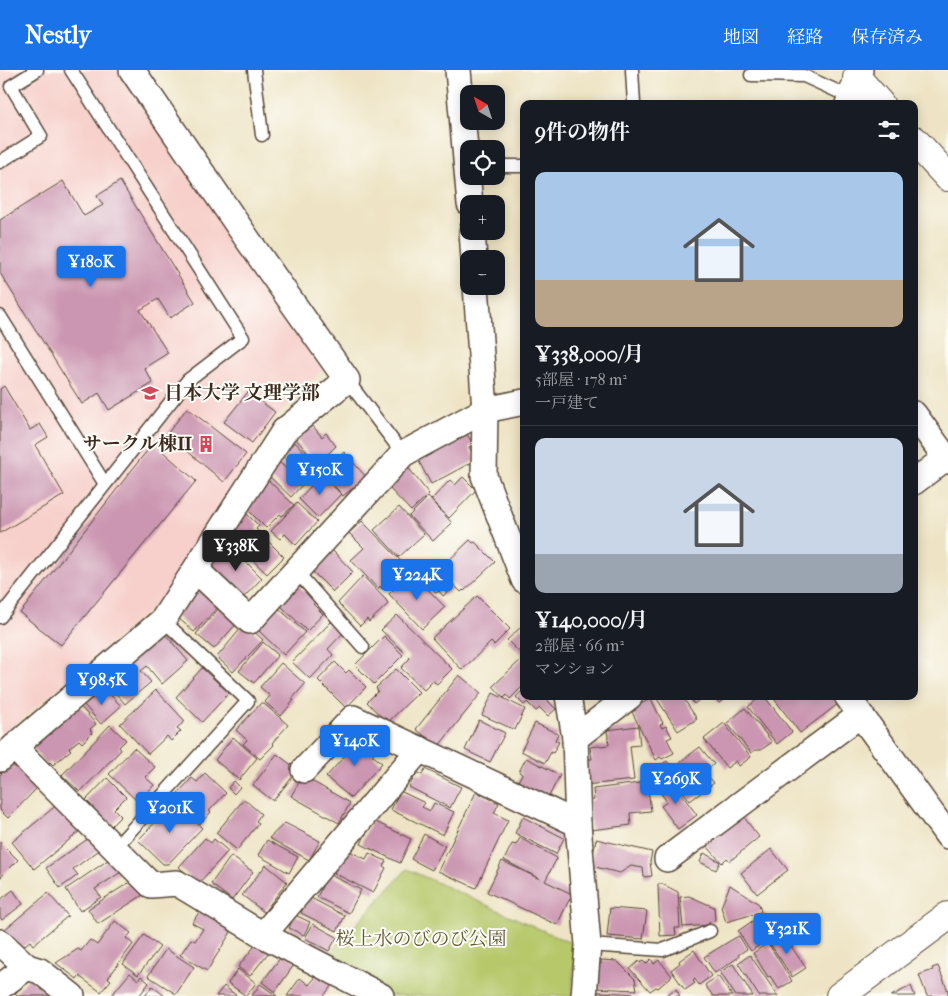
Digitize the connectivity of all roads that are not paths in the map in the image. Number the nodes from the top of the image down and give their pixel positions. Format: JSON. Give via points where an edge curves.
{"nodes":[{"id":1,"x":37,"y":70,"type":"edge"},
{"id":2,"x":71,"y":70,"type":"edge"},
{"id":3,"x":132,"y":70,"type":"edge"},
{"id":4,"x":254,"y":70,"type":"edge"},
{"id":5,"x":458,"y":70,"type":"edge"},
{"id":6,"x":632,"y":70,"type":"edge"},
{"id":7,"x":751,"y":75,"type":"dead end"},
{"id":8,"x":854,"y":87,"type":"edge"},
{"id":9,"x":634,"y":100,"type":"edge"},
{"id":10,"x":874,"y":100,"type":"edge"},
{"id":11,"x":262,"y":135,"type":"dead end"},
{"id":12,"x":465,"y":140,"type":"edge"},
{"id":13,"x":918,"y":144,"type":"edge"},
{"id":14,"x":0,"y":162,"type":"edge"},
{"id":15,"x":505,"y":166,"type":"edge"},
{"id":16,"x":520,"y":166,"type":"edge"},
{"id":17,"x":948,"y":177,"type":"edge"},
{"id":18,"x":477,"y":295,"type":"edge"},
{"id":19,"x":0,"y":316,"type":"edge"},
{"id":20,"x":347,"y":380,"type":"junction"},
{"id":21,"x":520,"y":403,"type":"edge"},
{"id":22,"x":484,"y":410,"type":"junction"},
{"id":23,"x":918,"y":419,"type":"edge"},
{"id":24,"x":403,"y":454,"type":"junction"},
{"id":25,"x":947,"y":458,"type":"edge"},
{"id":26,"x":918,"y":479,"type":"edge"},
{"id":27,"x":105,"y":484,"type":"junction"},
{"id":28,"x":196,"y":570,"type":"junction"},
{"id":29,"x":520,"y":570,"type":"edge"},
{"id":30,"x":296,"y":571,"type":"junction"},
{"id":31,"x":0,"y":617,"type":"edge"},
{"id":32,"x":163,"y":620,"type":"junction"},
{"id":33,"x":363,"y":647,"type":"dead end"},
{"id":34,"x":569,"y":700,"type":"edge"},
{"id":35,"x":625,"y":700,"type":"edge"},
{"id":36,"x":854,"y":706,"type":"edge"},
{"id":37,"x":575,"y":738,"type":"junction"},
{"id":38,"x":420,"y":749,"type":"junction"},
{"id":39,"x":7,"y":753,"type":"edge"},
{"id":40,"x":304,"y":770,"type":"dead end"},
{"id":41,"x":578,"y":824,"type":"junction"},
{"id":42,"x":948,"y":836,"type":"edge"},
{"id":43,"x":115,"y":848,"type":"junction"},
{"id":44,"x":667,"y":859,"type":"dead end"},
{"id":45,"x":948,"y":916,"type":"edge"},
{"id":46,"x":710,"y":931,"type":"dead end"},
{"id":47,"x":263,"y":934,"type":"junction"},
{"id":48,"x":0,"y":942,"type":"edge"},
{"id":49,"x":588,"y":945,"type":"junction"},
{"id":50,"x":27,"y":967,"type":"junction"},
{"id":51,"x":0,"y":986,"type":"edge"},
{"id":52,"x":72,"y":996,"type":"edge"},
{"id":53,"x":381,"y":996,"type":"edge"},
{"id":54,"x":584,"y":996,"type":"edge"},
{"id":55,"x":840,"y":996,"type":"edge"}],
"edges":[{"from":1,"to":14,"type":"lane","via":[[11,86],[41,136]]},
{"from":2,"to":27,"type":"lane","via":[[243,338],[188,380]]},
{"from":3,"to":20,"type":"street"},
{"from":4,"to":11,"type":"lane"},
{"from":5,"to":12,"type":"street"},
{"from":6,"to":9,"type":"lane"},
{"from":7,"to":8,"type":"lane","via":[[804,76]]},
{"from":8,"to":10,"type":"street"},
{"from":13,"to":17,"type":"street"},
{"from":15,"to":16,"type":"lane"},
{"from":18,"to":22,"type":"street"},
{"from":19,"to":27,"type":"lane"},
{"from":20,"to":24,"type":"lane"},
{"from":20,"to":28,"type":"street","via":[[284,431]]},
{"from":21,"to":22,"type":"street"},
{"from":22,"to":24,"type":"street"},
{"from":22,"to":29,"type":"street","via":[[484,476]]},
{"from":23,"to":25,"type":"street"},
{"from":24,"to":30,"type":"street"},
{"from":25,"to":26,"type":"street"},
{"from":27,"to":31,"type":"lane"},
{"from":28,"to":30,"type":"street","via":[[250,621]]},
{"from":28,"to":32,"type":"street"},
{"from":30,"to":33,"type":"lane"},
{"from":32,"to":39,"type":"street"},
{"from":32,"to":43,"type":"lane","via":[[248,701]]},
{"from":34,"to":37,"type":"street"},
{"from":35,"to":37,"type":"street"},
{"from":36,"to":42,"type":"street"},
{"from":36,"to":44,"type":"street"},
{"from":37,"to":41,"type":"street"},
{"from":38,"to":40,"type":"street","via":[[353,718]]},
{"from":38,"to":41,"type":"street"},
{"from":38,"to":47,"type":"street"},
{"from":39,"to":43,"type":"street"},
{"from":41,"to":49,"type":"street"},
{"from":43,"to":47,"type":"street","via":[[151,885],[177,883]]},
{"from":45,"to":55,"type":"street"},
{"from":46,"to":49,"type":"lane","via":[[662,950]]},
{"from":47,"to":53,"type":"street"},
{"from":48,"to":50,"type":"street"},
{"from":49,"to":54,"type":"street"},
{"from":50,"to":51,"type":"street"},
{"from":50,"to":52,"type":"street","via":[[40,970]]}]}
